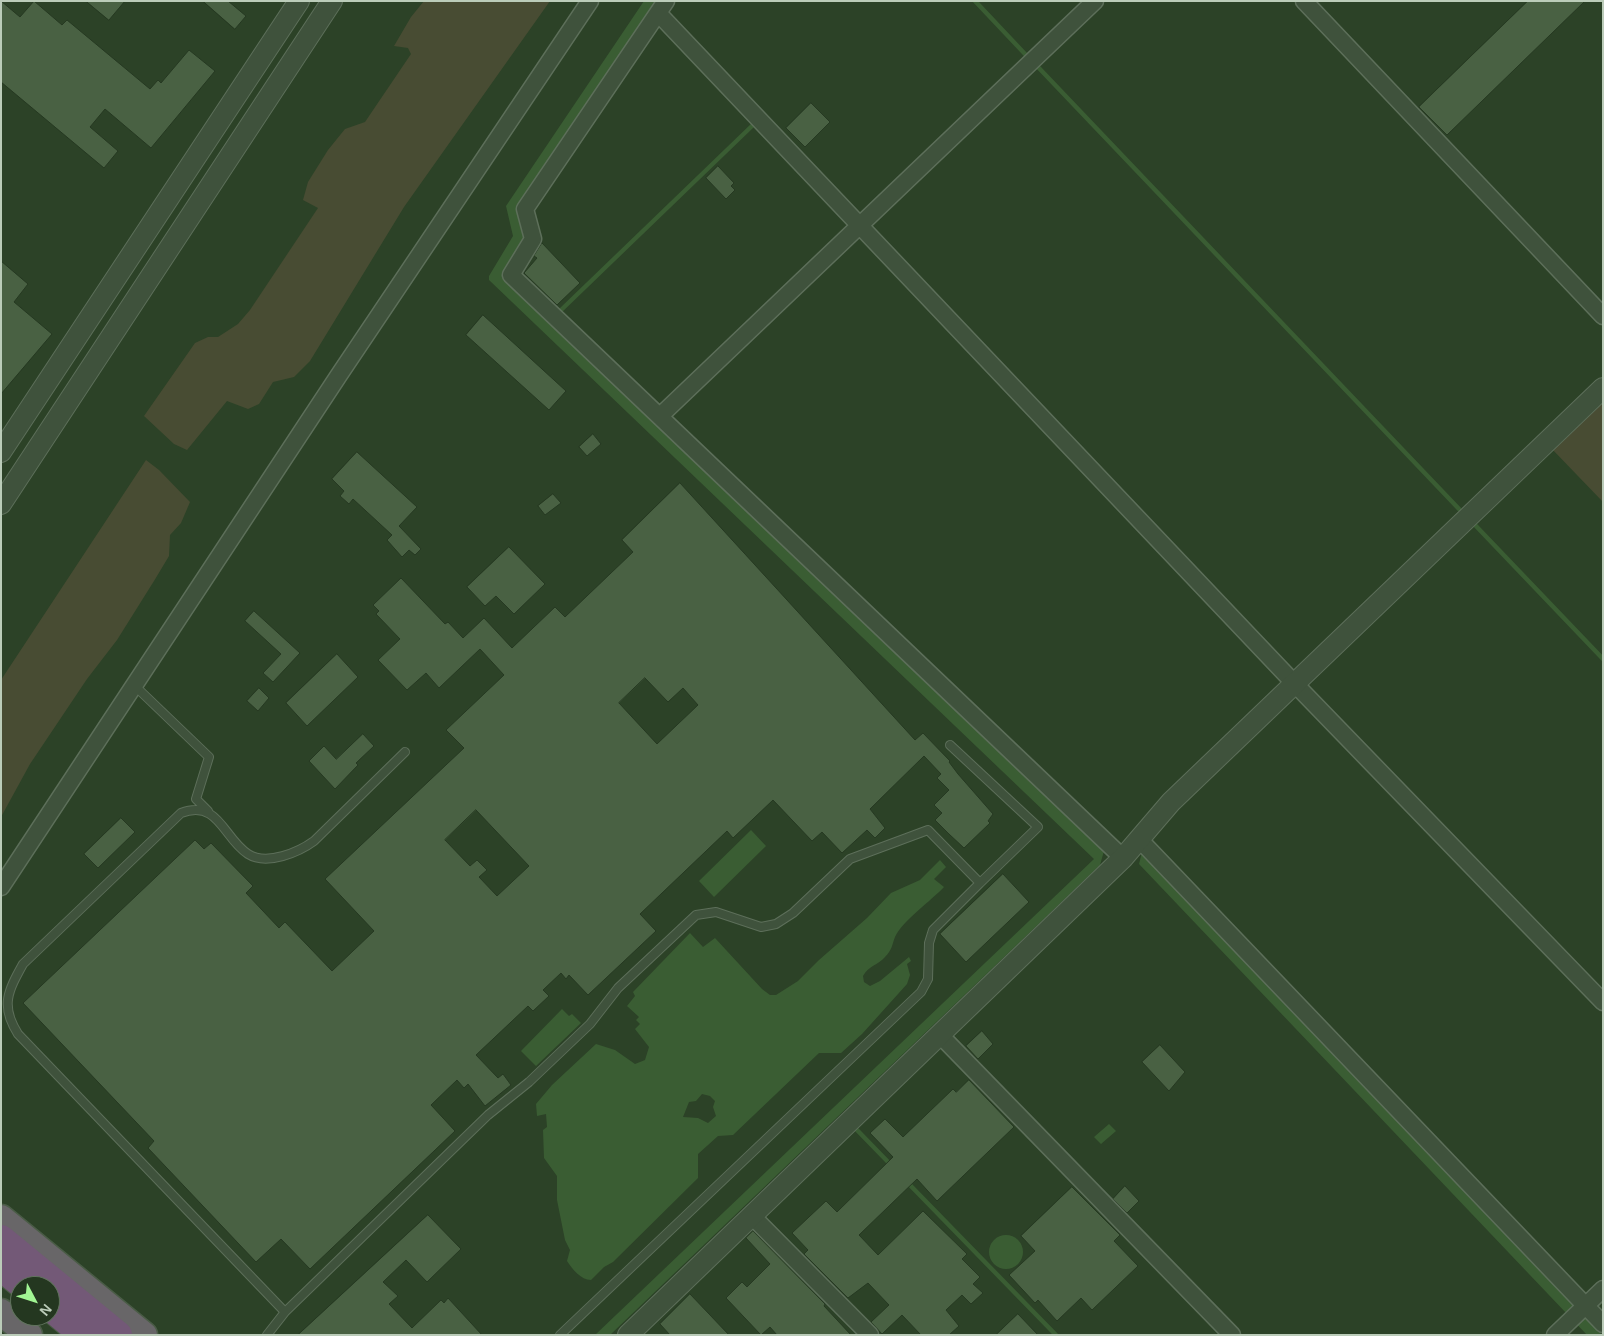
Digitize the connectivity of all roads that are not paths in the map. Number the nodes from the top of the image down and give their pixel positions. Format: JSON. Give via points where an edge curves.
{"nodes":[{"id":1,"x":299,"y":1,"type":"edge"},
{"id":2,"x":332,"y":1,"type":"edge"},
{"id":3,"x":590,"y":1,"type":"edge"},
{"id":4,"x":1095,"y":1,"type":"edge"},
{"id":5,"x":1304,"y":1,"type":"edge"},
{"id":6,"x":662,"y":7,"type":"edge"},
{"id":7,"x":860,"y":224,"type":"junction"},
{"id":8,"x":1603,"y":316,"type":"edge"},
{"id":9,"x":1603,"y":388,"type":"edge"},
{"id":10,"x":660,"y":416,"type":"junction"},
{"id":11,"x":1,"y":452,"type":"edge"},
{"id":12,"x":1,"y":504,"type":"edge"},
{"id":13,"x":1295,"y":684,"type":"junction"},
{"id":14,"x":134,"y":686,"type":"junction"},
{"id":15,"x":950,"y":745,"type":"dead end"},
{"id":16,"x":405,"y":752,"type":"dead end"},
{"id":17,"x":212,"y":815,"type":"junction"},
{"id":18,"x":1139,"y":839,"type":"junction"},
{"id":19,"x":1123,"y":858,"type":"junction"},
{"id":20,"x":980,"y":883,"type":"junction"},
{"id":21,"x":1,"y":887,"type":"edge"},
{"id":22,"x":1603,"y":1002,"type":"edge"},
{"id":23,"x":941,"y":1036,"type":"junction"},
{"id":24,"x":752,"y":1216,"type":"junction"},
{"id":25,"x":1,"y":1218,"type":"edge"},
{"id":26,"x":1,"y":1239,"type":"edge"},
{"id":27,"x":1,"y":1249,"type":"edge"},
{"id":28,"x":1,"y":1267,"type":"edge"},
{"id":29,"x":12,"y":1276,"type":"edge"},
{"id":30,"x":34,"y":1276,"type":"edge"},
{"id":31,"x":1603,"y":1289,"type":"edge"},
{"id":32,"x":60,"y":1300,"type":"edge"},
{"id":33,"x":1586,"y":1306,"type":"junction"},
{"id":34,"x":1,"y":1312,"type":"edge"},
{"id":35,"x":285,"y":1312,"type":"junction"},
{"id":36,"x":60,"y":1315,"type":"edge"},
{"id":37,"x":1603,"y":1324,"type":"edge"},
{"id":38,"x":53,"y":1326,"type":"edge"},
{"id":39,"x":1561,"y":1330,"type":"edge"},
{"id":40,"x":29,"y":1335,"type":"edge"},
{"id":41,"x":64,"y":1335,"type":"edge"},
{"id":42,"x":84,"y":1335,"type":"edge"},
{"id":43,"x":96,"y":1335,"type":"edge"},
{"id":44,"x":118,"y":1335,"type":"edge"},
{"id":45,"x":144,"y":1335,"type":"edge"},
{"id":46,"x":267,"y":1335,"type":"edge"},
{"id":47,"x":560,"y":1335,"type":"edge"},
{"id":48,"x":628,"y":1335,"type":"edge"},
{"id":49,"x":870,"y":1335,"type":"edge"},
{"id":50,"x":1232,"y":1335,"type":"edge"}],
"edges":[{"from":1,"to":11,"type":"street"},
{"from":2,"to":12,"type":"street"},
{"from":3,"to":14,"type":"street"},
{"from":4,"to":7,"type":"street"},
{"from":5,"to":8,"type":"street"},
{"from":6,"to":7,"type":"street"},
{"from":6,"to":10,"type":"street","via":[[525,209],[533,239],[511,275]]},
{"from":7,"to":10,"type":"street"},
{"from":7,"to":13,"type":"street"},
{"from":9,"to":13,"type":"street"},
{"from":10,"to":19,"type":"street"},
{"from":13,"to":18,"type":"street","via":[[1171,802]]},
{"from":13,"to":22,"type":"street"},
{"from":14,"to":17,"type":"lane","via":[[208,757],[196,799]]},
{"from":14,"to":21,"type":"street"},
{"from":15,"to":20,"type":"lane","via":[[1038,826]]},
{"from":16,"to":17,"type":"lane","via":[[301,850],[273,858],[257,858],[248,854]]},
{"from":17,"to":35,"type":"lane","via":[[192,809],[181,813],[22,964],[11,984],[6,1004],[10,1021],[18,1034]]},
{"from":18,"to":19,"type":"street"},
{"from":18,"to":33,"type":"street"},
{"from":19,"to":23,"type":"street"},
{"from":20,"to":35,"type":"lane","via":[[928,830],[850,859],[793,913],[776,924],[761,927],[716,912],[696,915],[618,988],[583,1030],[529,1082],[488,1115]]},
{"from":20,"to":47,"type":"lane","via":[[932,930],[928,979],[921,992]]},
{"from":23,"to":24,"type":"street"},
{"from":23,"to":50,"type":"street"},
{"from":24,"to":48,"type":"street"},
{"from":24,"to":49,"type":"street"},
{"from":25,"to":45,"type":"highway"},
{"from":26,"to":44,"type":"highway"},
{"from":27,"to":30,"type":"highway"},
{"from":28,"to":29,"type":"highway"},
{"from":31,"to":33,"type":"street"},
{"from":32,"to":43,"type":"highway"},
{"from":33,"to":37,"type":"street"},
{"from":33,"to":39,"type":"street"},
{"from":34,"to":40,"type":"highway"},
{"from":35,"to":46,"type":"lane"},
{"from":36,"to":42,"type":"highway"},
{"from":38,"to":41,"type":"highway"}]}
